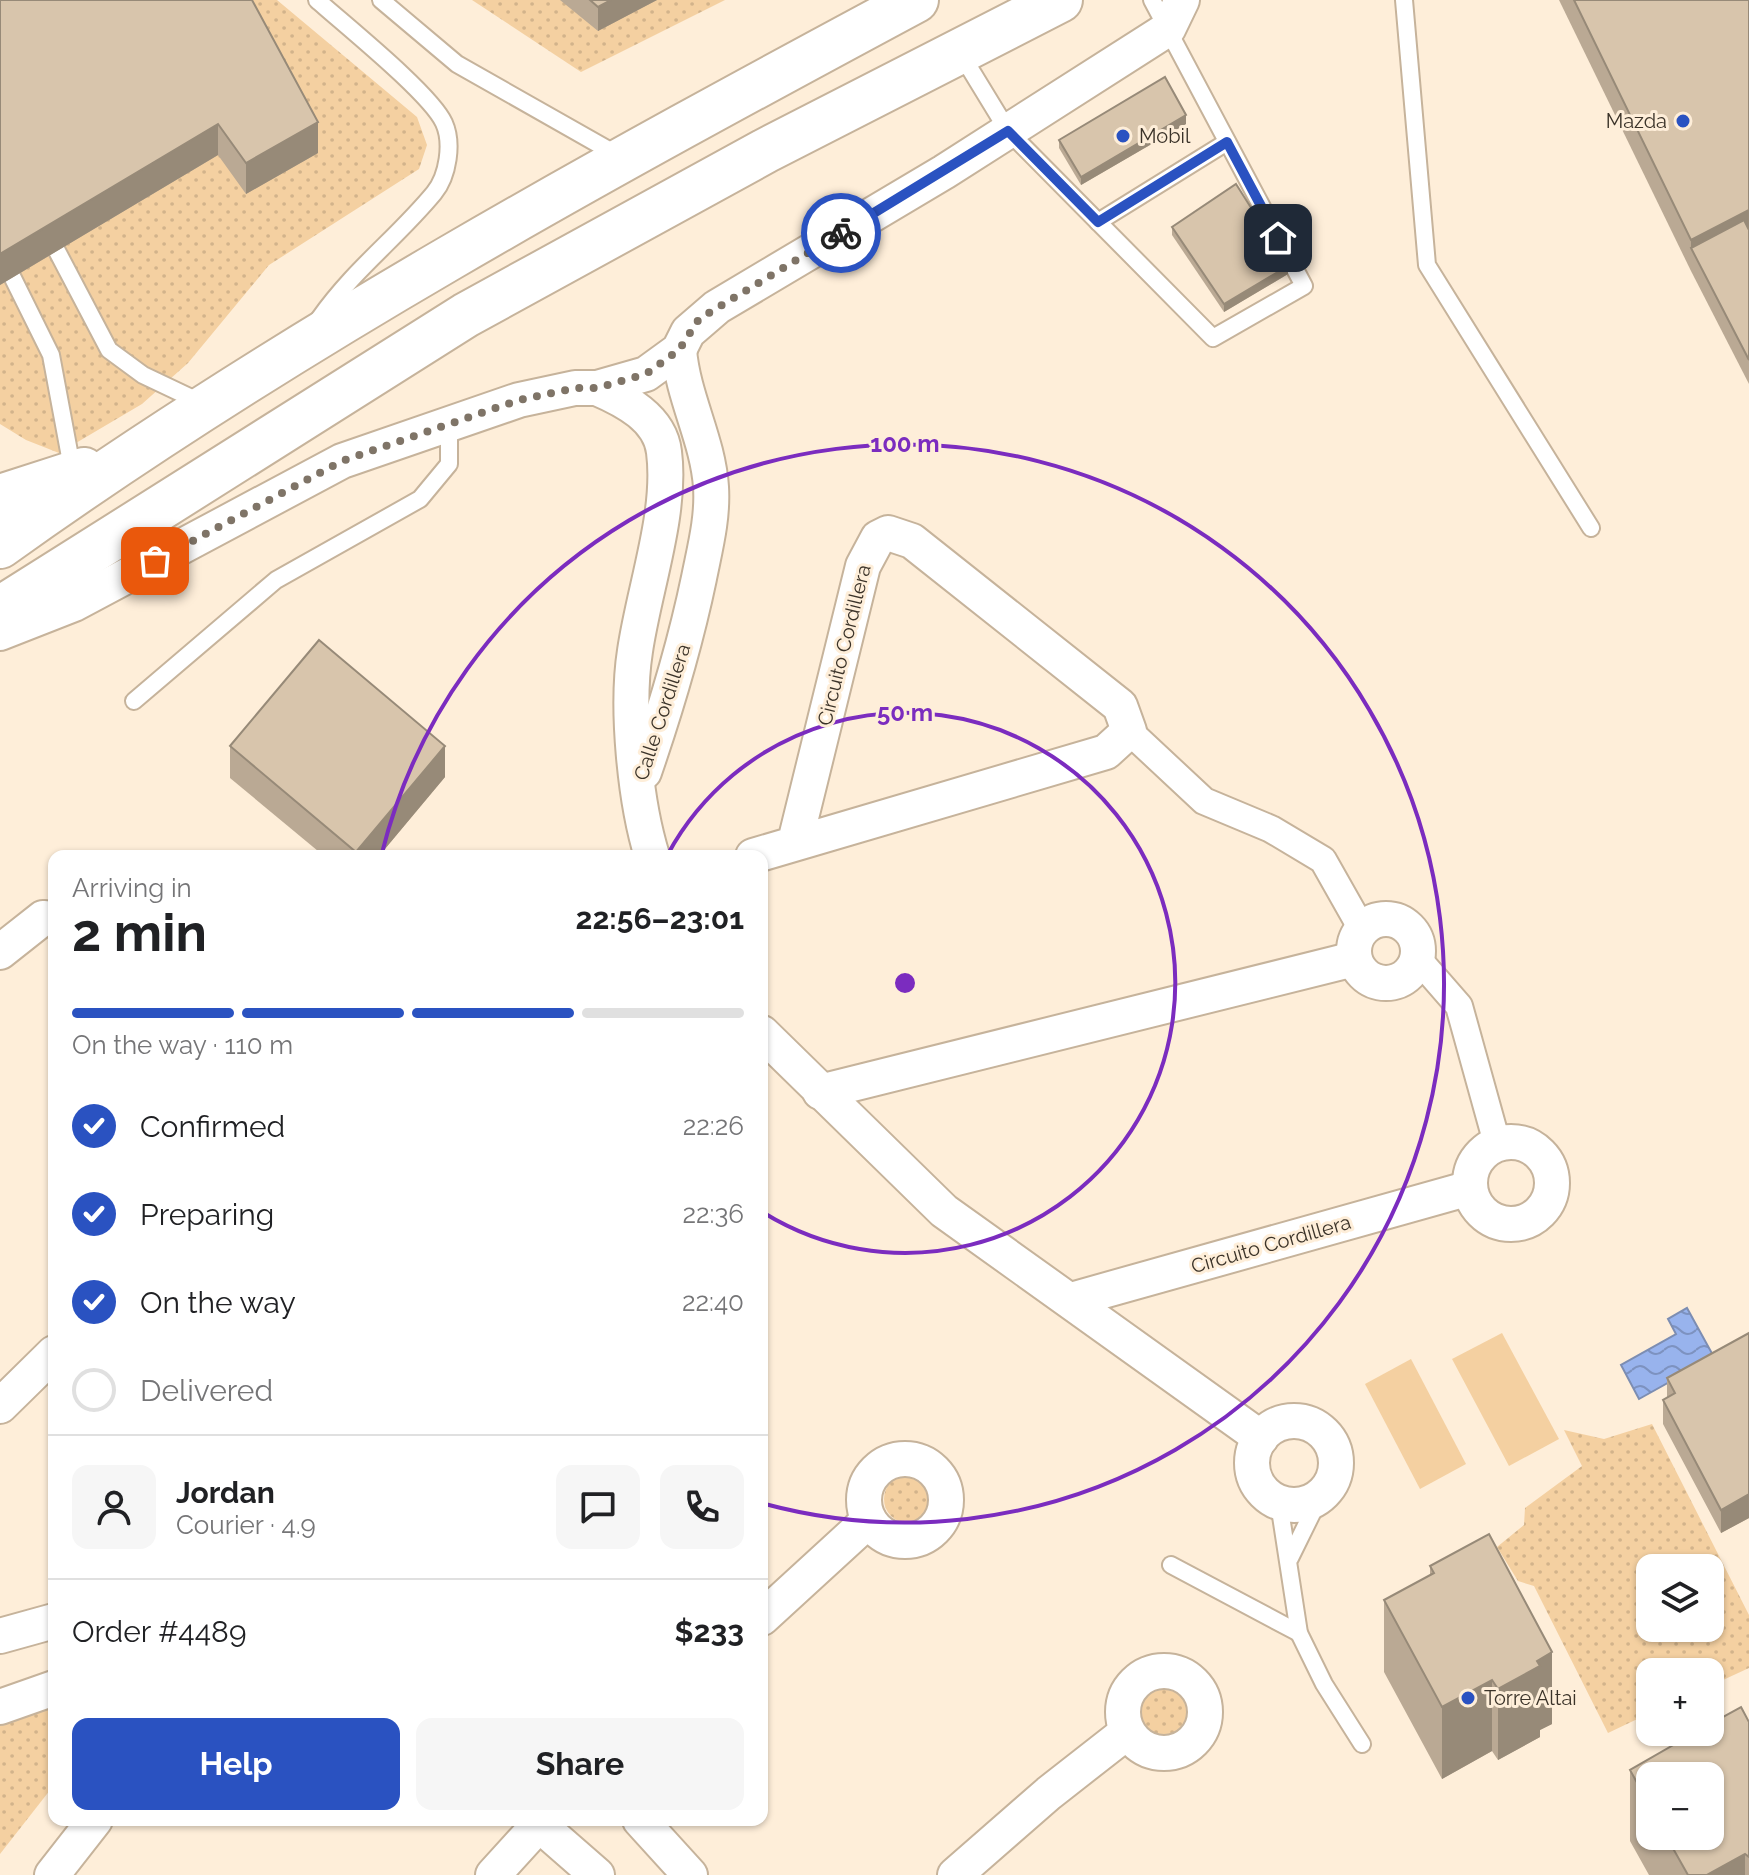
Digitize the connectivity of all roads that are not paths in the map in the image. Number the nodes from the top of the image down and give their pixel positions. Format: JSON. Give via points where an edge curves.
{"nodes":[{"id":1,"x":317,"y":0,"type":"edge"},
{"id":2,"x":381,"y":0,"type":"edge"},
{"id":3,"x":916,"y":0,"type":"edge"},
{"id":4,"x":1060,"y":0,"type":"edge"},
{"id":5,"x":1404,"y":0,"type":"edge"},
{"id":6,"x":1167,"y":10,"type":"edge"},
{"id":7,"x":959,"y":52,"type":"junction"},
{"id":8,"x":1008,"y":131,"type":"junction"},
{"id":9,"x":1227,"y":142,"type":"junction"},
{"id":10,"x":623,"y":157,"type":"junction"},
{"id":11,"x":36,"y":212,"type":"edge"},
{"id":12,"x":1098,"y":222,"type":"junction"},
{"id":13,"x":0,"y":252,"type":"edge"},
{"id":14,"x":300,"y":347,"type":"junction"},
{"id":15,"x":679,"y":350,"type":"junction"},
{"id":16,"x":597,"y":388,"type":"junction"},
{"id":17,"x":207,"y":406,"type":"junction"},
{"id":18,"x":449,"y":424,"type":"junction"},
{"id":19,"x":124,"y":457,"type":"junction"},
{"id":20,"x":73,"y":473,"type":"junction"},
{"id":21,"x":0,"y":497,"type":"edge"},
{"id":22,"x":1591,"y":528,"type":"dead end"},
{"id":23,"x":0,"y":546,"type":"edge"},
{"id":24,"x":0,"y":609,"type":"edge"},
{"id":25,"x":0,"y":633,"type":"edge"},
{"id":26,"x":134,"y":701,"type":"dead end"},
{"id":27,"x":1129,"y":731,"type":"junction"},
{"id":28,"x":638,"y":789,"type":"junction"},
{"id":29,"x":795,"y":842,"type":"junction"},
{"id":30,"x":651,"y":850,"type":"edge"},
{"id":31,"x":768,"y":851,"type":"edge"},
{"id":32,"x":48,"y":918,"type":"edge"},
{"id":33,"x":1358,"y":944,"type":"junction"},
{"id":34,"x":0,"y":952,"type":"edge"},
{"id":35,"x":1418,"y":959,"type":"junction"},
{"id":36,"x":768,"y":1039,"type":"edge"},
{"id":37,"x":820,"y":1092,"type":"junction"},
{"id":38,"x":1497,"y":1143,"type":"junction"},
{"id":39,"x":1470,"y":1188,"type":"junction"},
{"id":40,"x":1071,"y":1300,"type":"junction"},
{"id":41,"x":48,"y":1359,"type":"edge"},
{"id":42,"x":0,"y":1406,"type":"edge"},
{"id":43,"x":1261,"y":1438,"type":"junction"},
{"id":44,"x":1321,"y":1495,"type":"junction"},
{"id":45,"x":1279,"y":1503,"type":"junction"},
{"id":46,"x":869,"y":1520,"type":"dead end"},
{"id":47,"x":1290,"y":1558,"type":"junction"},
{"id":48,"x":1171,"y":1565,"type":"dead end"},
{"id":49,"x":768,"y":1613,"type":"edge"},
{"id":50,"x":48,"y":1623,"type":"edge"},
{"id":51,"x":1299,"y":1633,"type":"junction"},
{"id":52,"x":0,"y":1636,"type":"edge"},
{"id":53,"x":48,"y":1690,"type":"edge"},
{"id":54,"x":0,"y":1707,"type":"edge"},
{"id":55,"x":1127,"y":1732,"type":"dead end"},
{"id":56,"x":1362,"y":1744,"type":"dead end"},
{"id":57,"x":90,"y":1826,"type":"edge"},
{"id":58,"x":535,"y":1826,"type":"edge"},
{"id":59,"x":544,"y":1826,"type":"edge"},
{"id":60,"x":645,"y":1826,"type":"edge"},
{"id":61,"x":52,"y":1875,"type":"edge"},
{"id":62,"x":493,"y":1875,"type":"edge"},
{"id":63,"x":597,"y":1875,"type":"edge"},
{"id":64,"x":690,"y":1875,"type":"edge"},
{"id":65,"x":955,"y":1875,"type":"edge"}],
"edges":[{"from":1,"to":14,"type":"lane","via":[[415,88],[444,123],[449,160],[437,191],[345,282]]},
{"from":2,"to":10,"type":"lane","via":[[457,64]]},
{"from":3,"to":10,"type":"highway"},
{"from":4,"to":7,"type":"highway"},
{"from":5,"to":22,"type":"lane","via":[[1427,265]]},
{"from":6,"to":8,"type":"street"},
{"from":6,"to":9,"type":"lane"},
{"from":7,"to":8,"type":"lane"},
{"from":7,"to":24,"type":"highway","via":[[466,315]]},
{"from":8,"to":12,"type":"lane"},
{"from":8,"to":15,"type":"street","via":[[717,307],[688,332]]},
{"from":9,"to":12,"type":"lane"},
{"from":9,"to":12,"type":"lane","via":[[1304,286],[1213,338]]},
{"from":10,"to":14,"type":"highway"},
{"from":11,"to":17,"type":"lane","via":[[109,350],[143,375]]},
{"from":13,"to":20,"type":"lane","via":[[51,355]]},
{"from":14,"to":17,"type":"highway"},
{"from":15,"to":16,"type":"street","via":[[646,374]]},
{"from":15,"to":28,"type":"street","name":"Calle Cordillera","via":[[681,375],[706,454],[710,524],[684,653]]},
{"from":16,"to":18,"type":"street","via":[[519,400]]},
{"from":16,"to":28,"type":"street","name":"Calle Cordillera","via":[[625,400],[645,417],[664,451],[663,500],[632,677]]},
{"from":17,"to":19,"type":"highway"},
{"from":18,"to":25,"type":"street","via":[[342,461],[74,604]]},
{"from":18,"to":26,"type":"lane","via":[[449,464],[420,499],[276,580]]},
{"from":19,"to":20,"type":"highway"},
{"from":19,"to":23,"type":"highway"},
{"from":20,"to":21,"type":"highway"},
{"from":27,"to":29,"type":"street","via":[[1106,752]]},
{"from":27,"to":29,"type":"street","name":"Circuito Cordillera","via":[[1120,706],[912,541],[888,533],[878,538],[863,566]]},
{"from":27,"to":33,"type":"street","name":"Circuito Cordillera","via":[[1204,801],[1271,829],[1323,860]]},
{"from":28,"to":30,"type":"street"},
{"from":29,"to":31,"type":"street"},
{"from":32,"to":34,"type":"street"},
{"from":33,"to":35,"type":"street","via":[[1380,919],[1401,922],[1415,937]]},
{"from":33,"to":35,"type":"street","name":"Circuito Cordillera","via":[[1365,977],[1385,984],[1406,978]]},
{"from":33,"to":37,"type":"street"},
{"from":35,"to":38,"type":"street","via":[[1459,1006]]},
{"from":36,"to":37,"type":"street"},
{"from":37,"to":40,"type":"street","via":[[944,1211]]},
{"from":38,"to":39,"type":"street","via":[[1476,1161]]},
{"from":38,"to":39,"type":"street","via":[[1524,1143],[1545,1159],[1552,1185],[1543,1210],[1520,1223],[1493,1220],[1474,1201]]},
{"from":39,"to":40,"type":"street","name":"Circuito Cordillera"},
{"from":40,"to":43,"type":"street"},
{"from":41,"to":42,"type":"street"},
{"from":43,"to":44,"type":"street","via":[[1282,1423],[1308,1424],[1321,1431],[1335,1456],[1330,1484]]},
{"from":43,"to":45,"type":"street","via":[[1253,1475]]},
{"from":44,"to":45,"type":"street","via":[[1308,1503]]},
{"from":44,"to":47,"type":"lane"},
{"from":45,"to":47,"type":"lane"},
{"from":46,"to":49,"type":"street"},
{"from":47,"to":51,"type":"lane"},
{"from":48,"to":51,"type":"lane"},
{"from":50,"to":52,"type":"street"},
{"from":51,"to":56,"type":"lane"},
{"from":53,"to":54,"type":"street"},
{"from":55,"to":65,"type":"street"},
{"from":57,"to":61,"type":"street"},
{"from":58,"to":62,"type":"street"},
{"from":59,"to":63,"type":"street"},
{"from":60,"to":64,"type":"street"}]}
